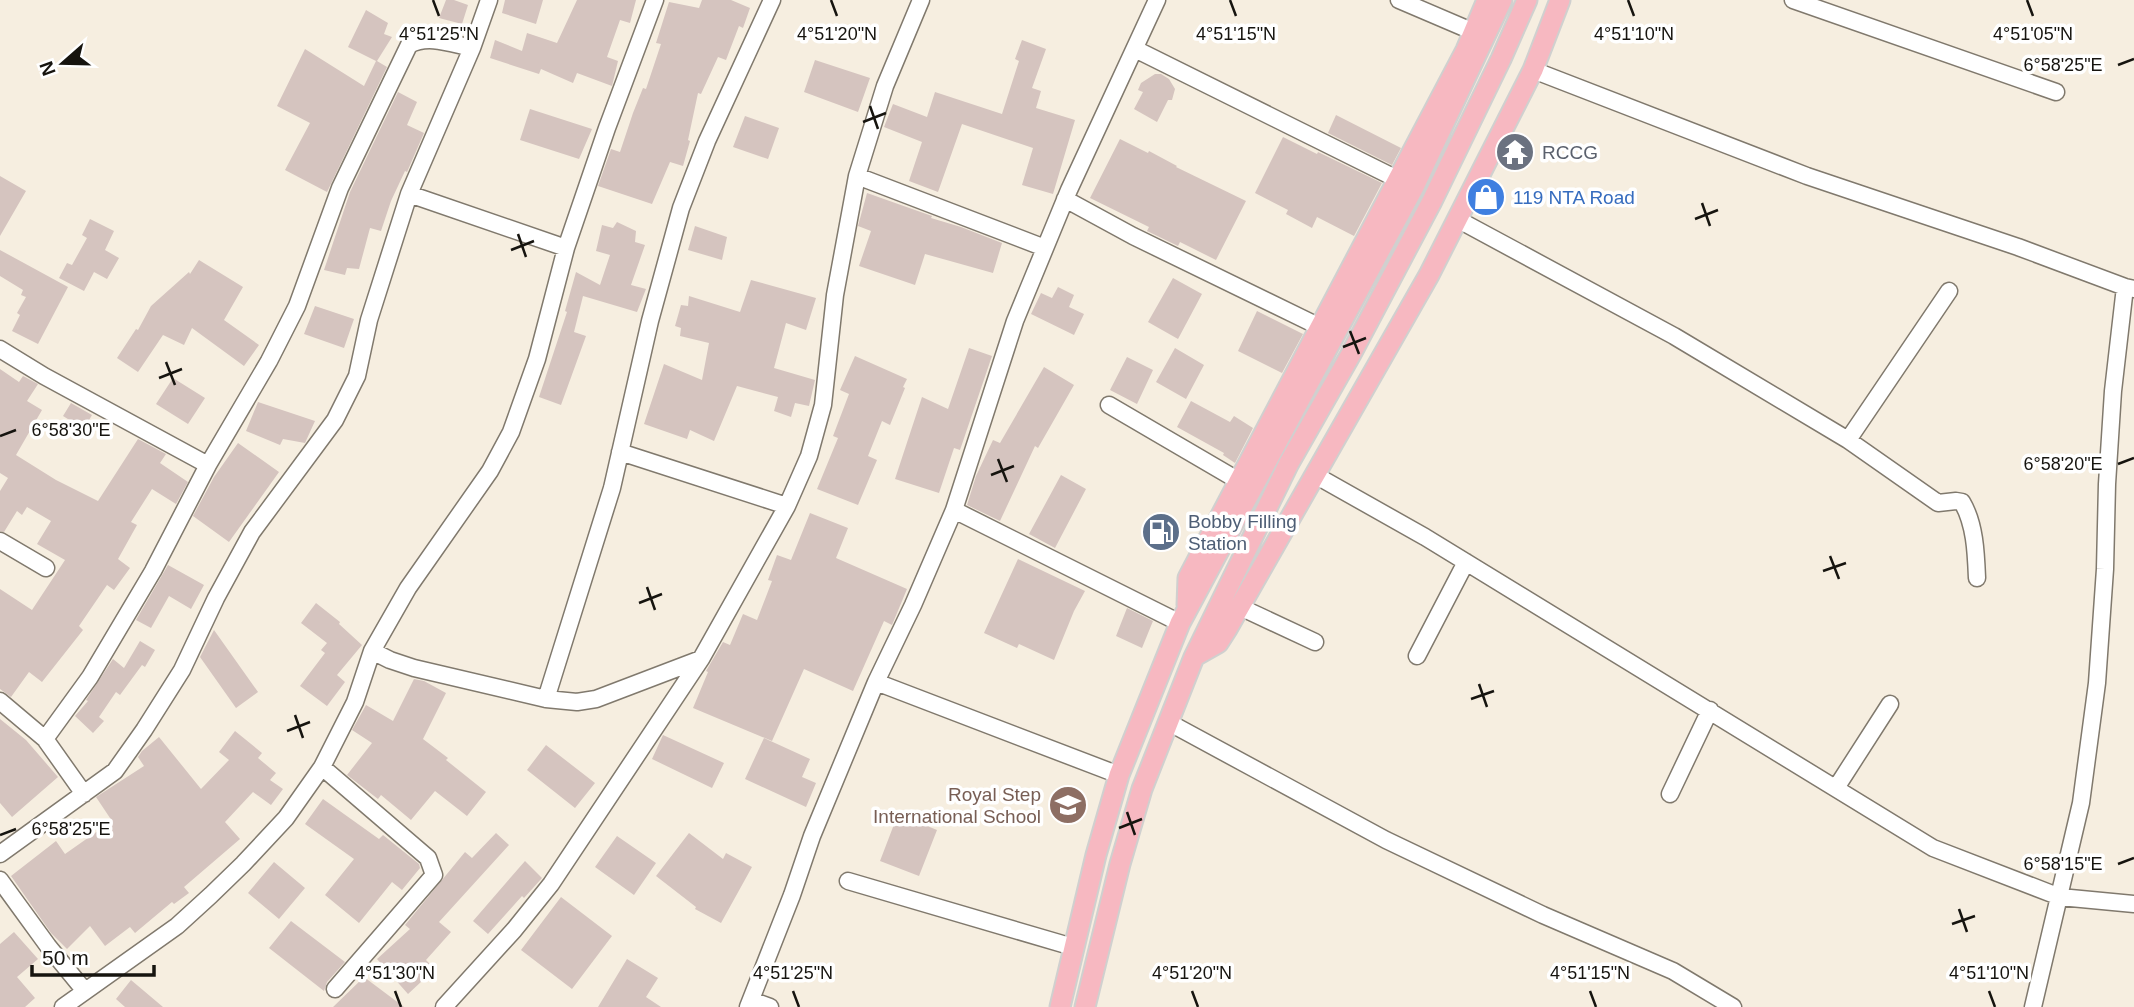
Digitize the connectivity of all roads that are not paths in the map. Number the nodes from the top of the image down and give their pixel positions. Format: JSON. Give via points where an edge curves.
{"nodes":[{"id":1,"x":489,"y":0,"type":"edge"},
{"id":2,"x":655,"y":0,"type":"edge"},
{"id":3,"x":772,"y":0,"type":"edge"},
{"id":4,"x":921,"y":0,"type":"edge"},
{"id":5,"x":1157,"y":0,"type":"edge"},
{"id":6,"x":1399,"y":0,"type":"edge"},
{"id":7,"x":1488,"y":0,"type":"edge"},
{"id":8,"x":1502,"y":0,"type":"edge"},
{"id":9,"x":1527,"y":0,"type":"edge"},
{"id":10,"x":1560,"y":0,"type":"edge"},
{"id":11,"x":1793,"y":0,"type":"edge"},
{"id":12,"x":1474,"y":32,"type":"junction"},
{"id":13,"x":471,"y":48,"type":"junction"},
{"id":14,"x":1135,"y":48,"type":"junction"},
{"id":15,"x":1533,"y":70,"type":"junction"},
{"id":16,"x":2056,"y":92,"type":"dead end"},
{"id":17,"x":857,"y":176,"type":"junction"},
{"id":18,"x":1398,"y":179,"type":"junction"},
{"id":19,"x":409,"y":194,"type":"junction"},
{"id":20,"x":1065,"y":199,"type":"junction"},
{"id":21,"x":1457,"y":219,"type":"junction"},
{"id":22,"x":566,"y":247,"type":"junction"},
{"id":23,"x":1045,"y":248,"type":"junction"},
{"id":24,"x":2129,"y":288,"type":"edge"},
{"id":25,"x":1949,"y":291,"type":"dead end"},
{"id":26,"x":1320,"y":327,"type":"junction"},
{"id":27,"x":0,"y":349,"type":"edge"},
{"id":28,"x":1109,"y":405,"type":"dead end"},
{"id":29,"x":1848,"y":440,"type":"junction"},
{"id":30,"x":620,"y":452,"type":"junction"},
{"id":31,"x":208,"y":465,"type":"junction"},
{"id":32,"x":1315,"y":475,"type":"junction"},
{"id":33,"x":1239,"y":481,"type":"junction"},
{"id":34,"x":788,"y":506,"type":"junction"},
{"id":35,"x":954,"y":510,"type":"junction"},
{"id":36,"x":0,"y":541,"type":"edge"},
{"id":37,"x":1466,"y":562,"type":"junction"},
{"id":38,"x":46,"y":568,"type":"dead end"},
{"id":39,"x":1977,"y":578,"type":"dead end"},
{"id":40,"x":1240,"y":607,"type":"junction"},
{"id":41,"x":1183,"y":616,"type":"junction"},
{"id":42,"x":1315,"y":642,"type":"dead end"},
{"id":43,"x":372,"y":651,"type":"junction"},
{"id":44,"x":1417,"y":656,"type":"dead end"},
{"id":45,"x":1194,"y":657,"type":"junction"},
{"id":46,"x":701,"y":659,"type":"junction"},
{"id":47,"x":876,"y":682,"type":"junction"},
{"id":48,"x":546,"y":699,"type":"junction"},
{"id":49,"x":0,"y":701,"type":"edge"},
{"id":50,"x":1890,"y":704,"type":"dead end"},
{"id":51,"x":1710,"y":710,"type":"junction"},
{"id":52,"x":1167,"y":722,"type":"junction"},
{"id":53,"x":45,"y":739,"type":"junction"},
{"id":54,"x":322,"y":767,"type":"junction"},
{"id":55,"x":1119,"y":775,"type":"junction"},
{"id":56,"x":1836,"y":788,"type":"junction"},
{"id":57,"x":84,"y":794,"type":"junction"},
{"id":58,"x":1670,"y":794,"type":"dead end"},
{"id":59,"x":0,"y":854,"type":"edge"},
{"id":60,"x":0,"y":880,"type":"edge"},
{"id":61,"x":848,"y":881,"type":"dead end"},
{"id":62,"x":2060,"y":897,"type":"junction"},
{"id":63,"x":2134,"y":904,"type":"edge"},
{"id":64,"x":1073,"y":947,"type":"junction"},
{"id":65,"x":335,"y":989,"type":"dead end"},
{"id":66,"x":84,"y":990,"type":"junction"},
{"id":67,"x":750,"y":1004,"type":"edge"},
{"id":68,"x":64,"y":1007,"type":"edge"},
{"id":69,"x":444,"y":1007,"type":"edge"},
{"id":70,"x":770,"y":1007,"type":"edge"},
{"id":71,"x":1060,"y":1007,"type":"edge"},
{"id":72,"x":1085,"y":1007,"type":"edge"},
{"id":73,"x":1733,"y":1007,"type":"edge"},
{"id":74,"x":2033,"y":1007,"type":"edge"}],
"edges":[{"from":1,"to":13,"type":"street"},
{"from":2,"to":22,"type":"street"},
{"from":3,"to":30,"type":"street","via":[[681,208]]},
{"from":4,"to":17,"type":"street","via":[[885,86]]},
{"from":5,"to":14,"type":"street"},
{"from":6,"to":12,"type":"street"},
{"from":7,"to":12,"type":"main road"},
{"from":8,"to":41,"type":"main road","via":[[1414,187]]},
{"from":9,"to":45,"type":"main road","via":[[1432,201],[1289,463]]},
{"from":10,"to":15,"type":"main road"},
{"from":11,"to":16,"type":"street"},
{"from":12,"to":18,"type":"main road"},
{"from":13,"to":19,"type":"street"},
{"from":13,"to":31,"type":"street","via":[[422,40],[409,45],[340,188],[297,306]]},
{"from":14,"to":18,"type":"street"},
{"from":14,"to":20,"type":"street"},
{"from":15,"to":21,"type":"main road"},
{"from":15,"to":24,"type":"street","via":[[1807,176]]},
{"from":17,"to":23,"type":"street"},
{"from":17,"to":34,"type":"street","via":[[835,295],[823,405],[810,456]]},
{"from":18,"to":26,"type":"main road"},
{"from":19,"to":22,"type":"street"},
{"from":19,"to":57,"type":"street","via":[[369,320],[357,376],[335,420],[251,532],[182,670],[144,730],[115,771]]},
{"from":20,"to":23,"type":"street"},
{"from":20,"to":26,"type":"street"},
{"from":21,"to":29,"type":"street","via":[[1674,336]]},
{"from":21,"to":32,"type":"main road"},
{"from":22,"to":43,"type":"street","via":[[537,359],[511,432]]},
{"from":23,"to":35,"type":"street","via":[[1015,321]]},
{"from":24,"to":62,"type":"street","via":[[2113,391],[2097,682],[2081,803]]},
{"from":25,"to":29,"type":"street"},
{"from":26,"to":33,"type":"main road"},
{"from":27,"to":31,"type":"street"},
{"from":28,"to":33,"type":"street"},
{"from":29,"to":39,"type":"street","via":[[1938,503],[1962,502],[1975,543]]},
{"from":30,"to":34,"type":"street"},
{"from":30,"to":48,"type":"street"},
{"from":31,"to":53,"type":"street","via":[[146,583],[90,677]]},
{"from":32,"to":37,"type":"street"},
{"from":32,"to":40,"type":"main road"},
{"from":33,"to":41,"type":"main road","via":[[1188,578]]},
{"from":34,"to":46,"type":"street"},
{"from":35,"to":41,"type":"street"},
{"from":35,"to":47,"type":"street"},
{"from":36,"to":38,"type":"street"},
{"from":37,"to":44,"type":"street"},
{"from":37,"to":51,"type":"street"},
{"from":40,"to":42,"type":"street"},
{"from":40,"to":45,"type":"main road","via":[[1219,642]]},
{"from":41,"to":55,"type":"main road"},
{"from":43,"to":48,"type":"street","via":[[414,668]]},
{"from":43,"to":54,"type":"street","via":[[355,702]]},
{"from":45,"to":52,"type":"main road"},
{"from":46,"to":48,"type":"street","via":[[596,699]]},
{"from":46,"to":69,"type":"street","via":[[551,884]]},
{"from":47,"to":55,"type":"street"},
{"from":47,"to":67,"type":"street"},
{"from":49,"to":53,"type":"street"},
{"from":50,"to":56,"type":"street"},
{"from":51,"to":56,"type":"street"},
{"from":51,"to":58,"type":"street"},
{"from":52,"to":72,"type":"main road","via":[[1120,864]]},
{"from":52,"to":73,"type":"street","via":[[1386,840],[1673,971]]},
{"from":53,"to":57,"type":"street"},
{"from":54,"to":65,"type":"street","via":[[428,858],[434,876]]},
{"from":54,"to":66,"type":"street","via":[[286,818],[211,895],[177,926]]},
{"from":55,"to":64,"type":"main road"},
{"from":56,"to":62,"type":"street","via":[[1933,848]]},
{"from":57,"to":59,"type":"street"},
{"from":60,"to":66,"type":"street"},
{"from":61,"to":64,"type":"street"},
{"from":62,"to":63,"type":"street"},
{"from":62,"to":74,"type":"street"},
{"from":64,"to":71,"type":"main road"},
{"from":66,"to":68,"type":"street"},
{"from":67,"to":70,"type":"street"}]}
